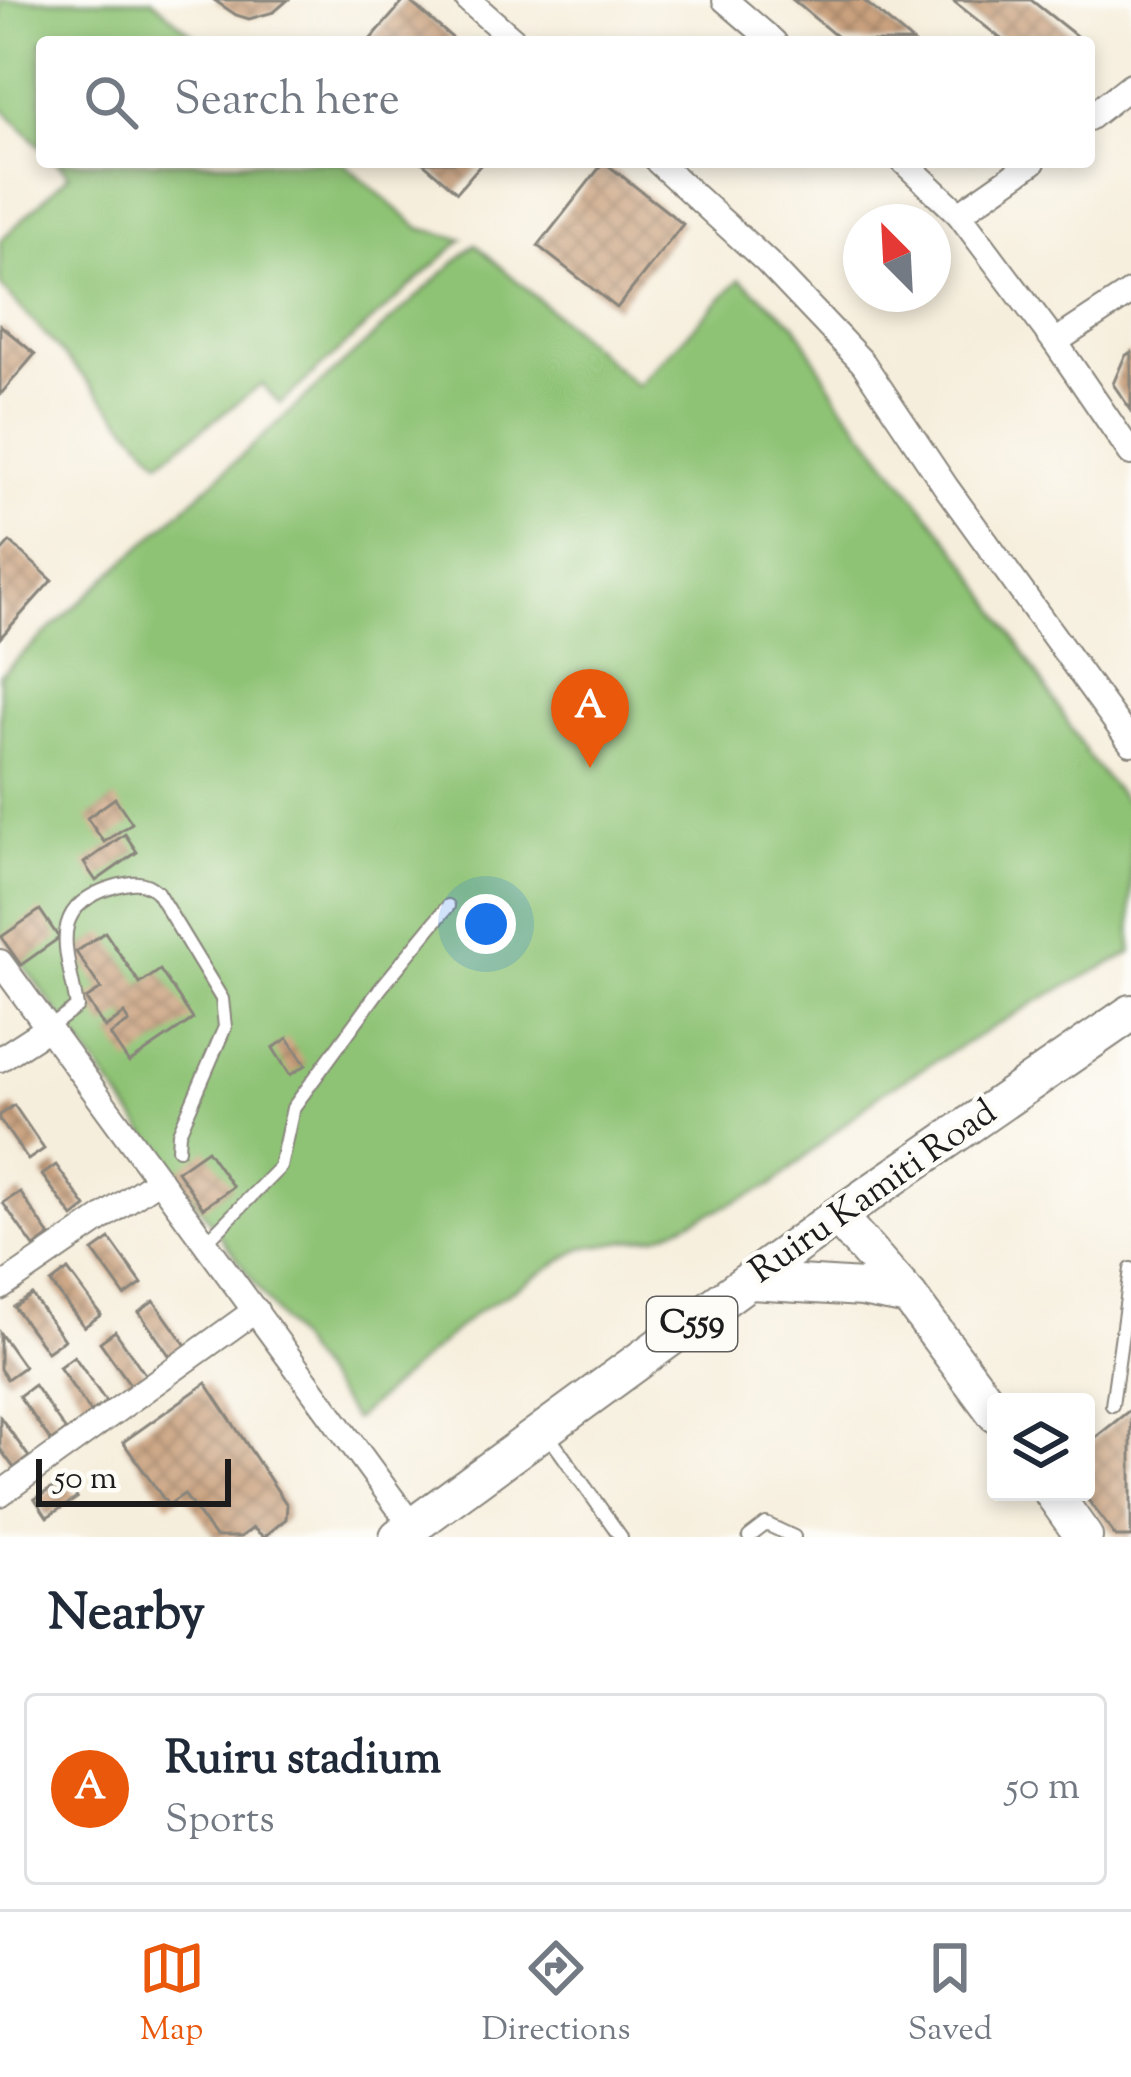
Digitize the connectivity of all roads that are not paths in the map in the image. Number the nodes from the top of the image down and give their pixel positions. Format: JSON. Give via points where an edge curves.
{"nodes":[{"id":1,"x":468,"y":0,"type":"edge"},
{"id":2,"x":725,"y":0,"type":"edge"},
{"id":3,"x":509,"y":36,"type":"edge"},
{"id":4,"x":763,"y":36,"type":"edge"},
{"id":5,"x":1131,"y":85,"type":"edge"},
{"id":6,"x":1095,"y":113,"type":"edge"},
{"id":7,"x":665,"y":168,"type":"edge"},
{"id":8,"x":910,"y":168,"type":"edge"},
{"id":9,"x":1024,"y":168,"type":"edge"},
{"id":10,"x":959,"y":214,"type":"junction"},
{"id":11,"x":1131,"y":292,"type":"edge"},
{"id":12,"x":1055,"y":341,"type":"junction"},
{"id":13,"x":1131,"y":454,"type":"edge"},
{"id":14,"x":1131,"y":743,"type":"edge"},
{"id":15,"x":448,"y":906,"type":"dead end"},
{"id":16,"x":0,"y":962,"type":"edge"},
{"id":17,"x":1127,"y":1018,"type":"edge"},
{"id":18,"x":47,"y":1028,"type":"junction"},
{"id":19,"x":0,"y":1059,"type":"edge"},
{"id":20,"x":178,"y":1149,"type":"dead end"},
{"id":21,"x":159,"y":1179,"type":"junction"},
{"id":22,"x":837,"y":1216,"type":"junction"},
{"id":23,"x":206,"y":1242,"type":"junction"},
{"id":24,"x":1131,"y":1269,"type":"edge"},
{"id":25,"x":752,"y":1281,"type":"junction"},
{"id":26,"x":0,"y":1288,"type":"edge"},
{"id":27,"x":909,"y":1297,"type":"junction"},
{"id":28,"x":256,"y":1310,"type":"junction"},
{"id":29,"x":987,"y":1402,"type":"edge"},
{"id":30,"x":1112,"y":1405,"type":"dead end"},
{"id":31,"x":545,"y":1431,"type":"junction"},
{"id":32,"x":4,"y":1486,"type":"edge"},
{"id":33,"x":1058,"y":1501,"type":"edge"},
{"id":34,"x":405,"y":1532,"type":"edge"},
{"id":35,"x":621,"y":1537,"type":"edge"},
{"id":36,"x":749,"y":1537,"type":"edge"},
{"id":37,"x":794,"y":1537,"type":"edge"},
{"id":38,"x":1084,"y":1537,"type":"edge"}],
"edges":[{"from":1,"to":3,"type":"street"},
{"from":2,"to":4,"type":"street"},
{"from":5,"to":6,"type":"street"},
{"from":7,"to":14,"type":"street","via":[[863,363]]},
{"from":8,"to":10,"type":"street"},
{"from":9,"to":10,"type":"street"},
{"from":10,"to":12,"type":"street"},
{"from":11,"to":12,"type":"street"},
{"from":12,"to":13,"type":"street"},
{"from":15,"to":23,"type":"lane","via":[[293,1108],[280,1167]]},
{"from":16,"to":18,"type":"street"},
{"from":17,"to":22,"type":"main road","name":"Ruiru Kamiti Road","number":"C559"},
{"from":18,"to":19,"type":"street"},
{"from":18,"to":20,"type":"lane","via":[[77,1006],[64,951],[76,907],[113,887],[148,884],[226,1012]]},
{"from":18,"to":21,"type":"street"},
{"from":21,"to":23,"type":"street"},
{"from":21,"to":26,"type":"street"},
{"from":22,"to":25,"type":"main road","name":"Ruiru Kamiti Road","number":"C559"},
{"from":22,"to":27,"type":"main road"},
{"from":23,"to":28,"type":"street"},
{"from":24,"to":30,"type":"lane"},
{"from":25,"to":27,"type":"main road"},
{"from":25,"to":31,"type":"main road","name":"Ruiru Kamiti Road","number":"C559"},
{"from":27,"to":29,"type":"main road"},
{"from":28,"to":32,"type":"street"},
{"from":28,"to":34,"type":"street"},
{"from":31,"to":34,"type":"main road","name":"Ruiru Kamiti Road","number":"C559"},
{"from":31,"to":35,"type":"lane"},
{"from":33,"to":38,"type":"main road"},
{"from":36,"to":37,"type":"lane","via":[[766,1524]]}]}
